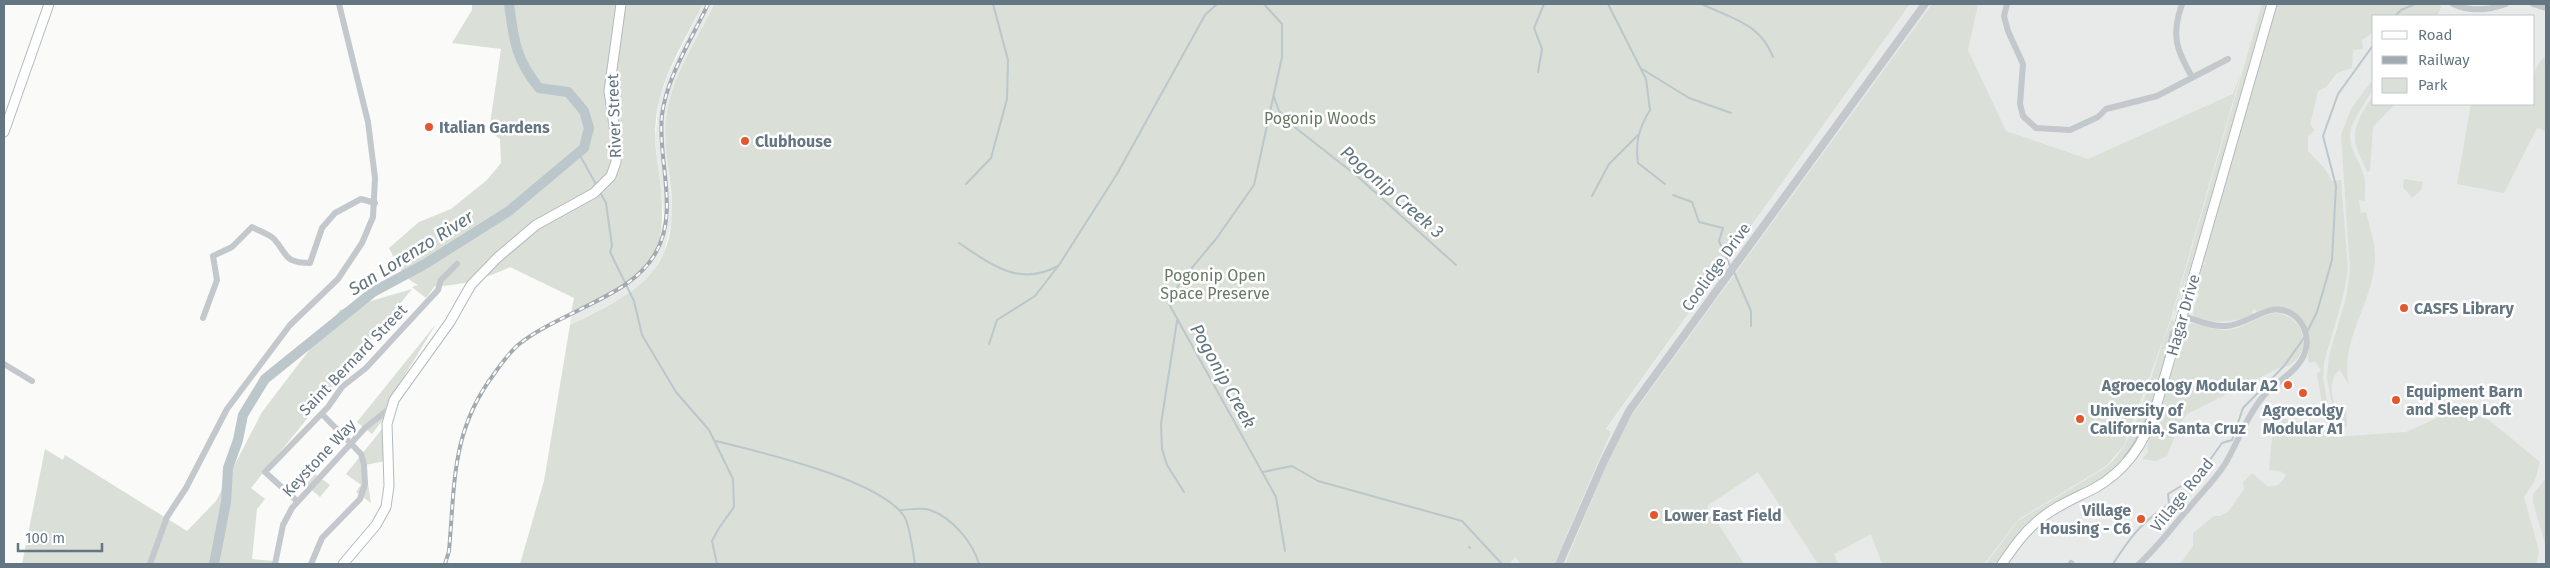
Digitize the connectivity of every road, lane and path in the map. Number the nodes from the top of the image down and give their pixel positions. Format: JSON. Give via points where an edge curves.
{"nodes":[{"id":1,"x":49,"y":4,"type":"edge"},
{"id":2,"x":338,"y":4,"type":"edge"},
{"id":3,"x":621,"y":4,"type":"edge"},
{"id":4,"x":1926,"y":4,"type":"edge"},
{"id":5,"x":2007,"y":4,"type":"edge"},
{"id":6,"x":2182,"y":4,"type":"edge"},
{"id":7,"x":2272,"y":4,"type":"edge"},
{"id":8,"x":2453,"y":4,"type":"edge"},
{"id":9,"x":2506,"y":4,"type":"edge"},
{"id":10,"x":2533,"y":4,"type":"edge"},
{"id":11,"x":2546,"y":8,"type":"edge"},
{"id":12,"x":2228,"y":59,"type":"dead end"},
{"id":13,"x":2192,"y":77,"type":"junction"},
{"id":14,"x":4,"y":132,"type":"edge"},
{"id":15,"x":375,"y":203,"type":"junction"},
{"id":16,"x":457,"y":264,"type":"dead end"},
{"id":17,"x":2182,"y":316,"type":"junction"},
{"id":18,"x":203,"y":318,"type":"dead end"},
{"id":19,"x":4,"y":364,"type":"edge"},
{"id":20,"x":32,"y":382,"type":"dead end"},
{"id":21,"x":390,"y":408,"type":"junction"},
{"id":22,"x":322,"y":414,"type":"junction"},
{"id":23,"x":352,"y":444,"type":"junction"},
{"id":24,"x":297,"y":501,"type":"junction"},
{"id":25,"x":150,"y":564,"type":"edge"},
{"id":26,"x":275,"y":564,"type":"edge"},
{"id":27,"x":311,"y":564,"type":"edge"},
{"id":28,"x":343,"y":564,"type":"edge"},
{"id":29,"x":1559,"y":564,"type":"edge"},
{"id":30,"x":2002,"y":564,"type":"edge"},
{"id":31,"x":2139,"y":564,"type":"edge"}],
"edges":[{"from":1,"to":14,"type":"main road"},
{"from":2,"to":15,"type":"street","via":[[368,122]]},
{"from":3,"to":21,"type":"main road","name":"River Street","via":[[610,91],[617,155],[612,176],[594,193],[544,219],[497,258],[471,285],[450,322]]},
{"from":4,"to":29,"type":"street","name":"Coolidge Drive","via":[[1629,411],[1607,453]]},
{"from":5,"to":13,"type":"street","via":[[2004,16],[2008,32],[2023,64],[2023,116],[2036,128],[2070,130],[2098,117],[2106,109],[2157,96]]},
{"from":6,"to":13,"type":"street","via":[[2174,28],[2176,43]]},
{"from":7,"to":17,"type":"main road","name":"Hagar Drive"},
{"from":8,"to":9,"type":"street","via":[[2477,9]]},
{"from":10,"to":11,"type":"street"},
{"from":12,"to":13,"type":"street"},
{"from":15,"to":18,"type":"street","via":[[361,199],[335,212],[322,228],[310,262],[296,263],[282,252],[274,239],[252,227],[232,247],[213,256],[217,280]]},
{"from":15,"to":25,"type":"street","via":[[362,243],[338,280],[290,325],[227,409],[186,488],[167,517]]},
{"from":16,"to":22,"type":"street","name":"Saint Bernard Street","via":[[441,280],[438,290],[366,368],[342,387]]},
{"from":17,"to":30,"type":"main road","name":"Hagar Drive","via":[[2152,422],[2136,451],[2104,482],[2039,520],[2022,536]]},
{"from":17,"to":31,"type":"street","name":"Village Road","via":[[2213,326],[2224,326],[2240,323],[2264,311],[2280,310],[2301,322],[2306,331],[2307,346],[2298,366],[2262,397],[2224,465],[2162,543]]},
{"from":19,"to":20,"type":"street"},
{"from":21,"to":23,"type":"street","name":"Keystone Way","via":[[365,428]]},
{"from":21,"to":28,"type":"main road","via":[[386,434],[389,486],[386,507],[376,525]]},
{"from":22,"to":23,"type":"street"},
{"from":22,"to":24,"type":"street","name":"Saint Bernard Street","via":[[265,472]]},
{"from":23,"to":24,"type":"street","name":"Keystone Way"},
{"from":23,"to":27,"type":"street","via":[[364,465],[364,493],[322,538]]},
{"from":24,"to":26,"type":"street","name":"Keystone Way","via":[[283,525]]}]}
